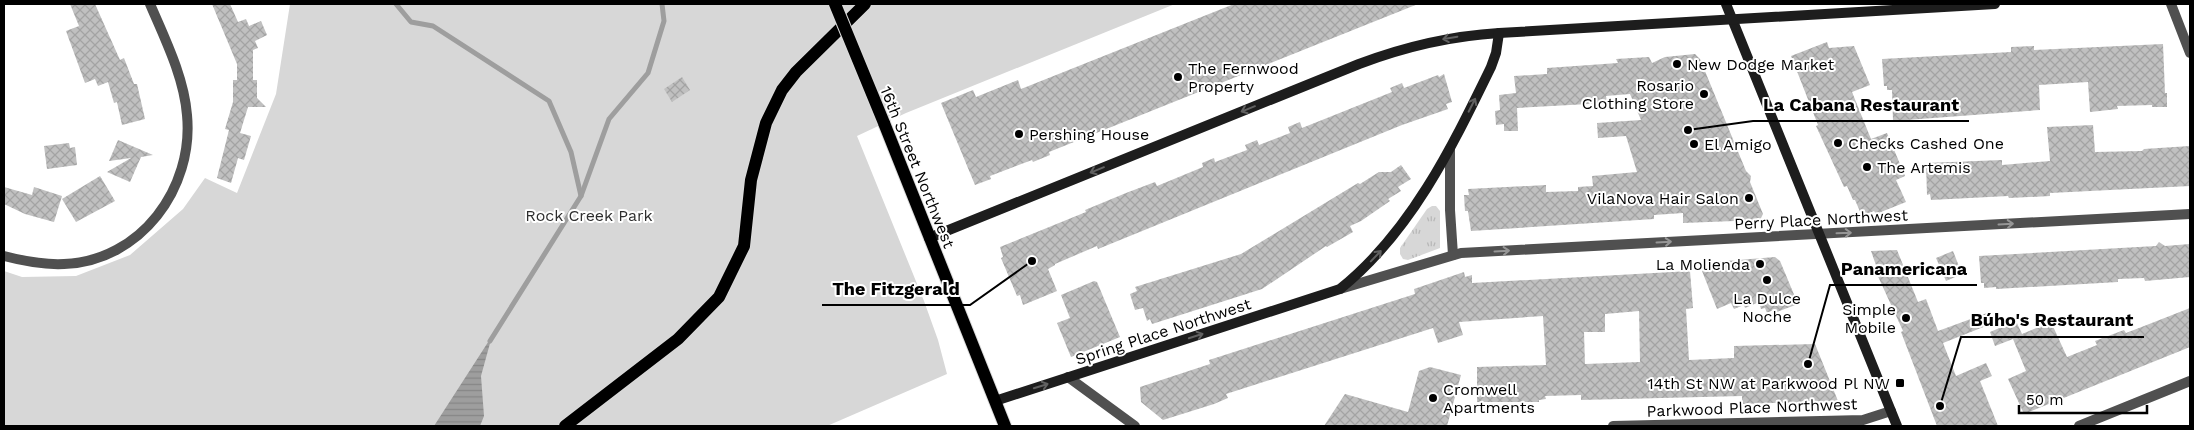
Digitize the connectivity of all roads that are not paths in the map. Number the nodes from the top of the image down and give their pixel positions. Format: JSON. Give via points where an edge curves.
{"nodes":[{"id":1,"x":150,"y":4,"type":"edge"},
{"id":2,"x":835,"y":4,"type":"edge"},
{"id":3,"x":864,"y":4,"type":"edge"},
{"id":4,"x":1726,"y":4,"type":"edge"},
{"id":5,"x":1995,"y":4,"type":"edge"},
{"id":6,"x":2170,"y":4,"type":"edge"},
{"id":7,"x":1732,"y":20,"type":"junction"},
{"id":8,"x":1499,"y":33,"type":"junction"},
{"id":9,"x":2190,"y":53,"type":"edge"},
{"id":10,"x":1450,"y":148,"type":"junction"},
{"id":11,"x":2190,"y":214,"type":"edge"},
{"id":12,"x":1819,"y":234,"type":"junction"},
{"id":13,"x":929,"y":238,"type":"junction"},
{"id":14,"x":1453,"y":255,"type":"junction"},
{"id":15,"x":4,"y":256,"type":"edge"},
{"id":16,"x":1340,"y":289,"type":"junction"},
{"id":17,"x":1068,"y":377,"type":"junction"},
{"id":18,"x":2190,"y":381,"type":"edge"},
{"id":19,"x":995,"y":401,"type":"junction"},
{"id":20,"x":1891,"y":411,"type":"junction"},
{"id":21,"x":565,"y":426,"type":"edge"},
{"id":22,"x":1005,"y":426,"type":"edge"},
{"id":23,"x":1135,"y":426,"type":"edge"},
{"id":24,"x":1613,"y":426,"type":"edge"},
{"id":25,"x":1897,"y":426,"type":"edge"},
{"id":26,"x":2079,"y":426,"type":"edge"}],
"edges":[{"from":1,"to":15,"type":"street","via":[[179,78],[188,117],[184,164],[165,207],[131,240],[88,260],[52,264]]},
{"from":2,"to":13,"type":"main road","name":"16th Street Northwest","bridge":true},
{"from":3,"to":21,"type":"main road","via":[[782,90],[766,123],[751,180],[744,246],[719,297],[678,339]]},
{"from":4,"to":7,"type":"street"},
{"from":5,"to":7,"type":"street"},
{"from":6,"to":9,"type":"street"},
{"from":7,"to":8,"type":"street"},
{"from":7,"to":12,"type":"street"},
{"from":10,"to":8,"type":"street","name":"Spring Place Northwest","one_way":true,"via":[[1491,67]]},
{"from":8,"to":13,"type":"street","one_way":true,"via":[[1431,42],[1370,60]]},
{"from":10,"to":14,"type":"street","name":"Spring Place Northwest"},
{"from":16,"to":10,"type":"street","name":"Spring Place Northwest","one_way":true,"via":[[1398,231]]},
{"from":12,"to":11,"type":"street","name":"Perry Place Northwest","one_way":true},
{"from":14,"to":12,"type":"street","name":"Perry Place Northwest","one_way":true},
{"from":12,"to":20,"type":"street"},
{"from":13,"to":19,"type":"main road","name":"16th Street Northwest"},
{"from":14,"to":16,"type":"street","name":"Spring Place Northwest"},
{"from":17,"to":16,"type":"street","name":"Spring Place Northwest","one_way":true},
{"from":19,"to":17,"type":"street","name":"Spring Place Northwest","one_way":true},
{"from":17,"to":23,"type":"street"},
{"from":18,"to":26,"type":"street"},
{"from":19,"to":22,"type":"main road","name":"16th Street Northwest"},
{"from":20,"to":24,"type":"street","name":"Parkwood Place Northwest","via":[[1863,420]]},
{"from":20,"to":25,"type":"street"}]}
